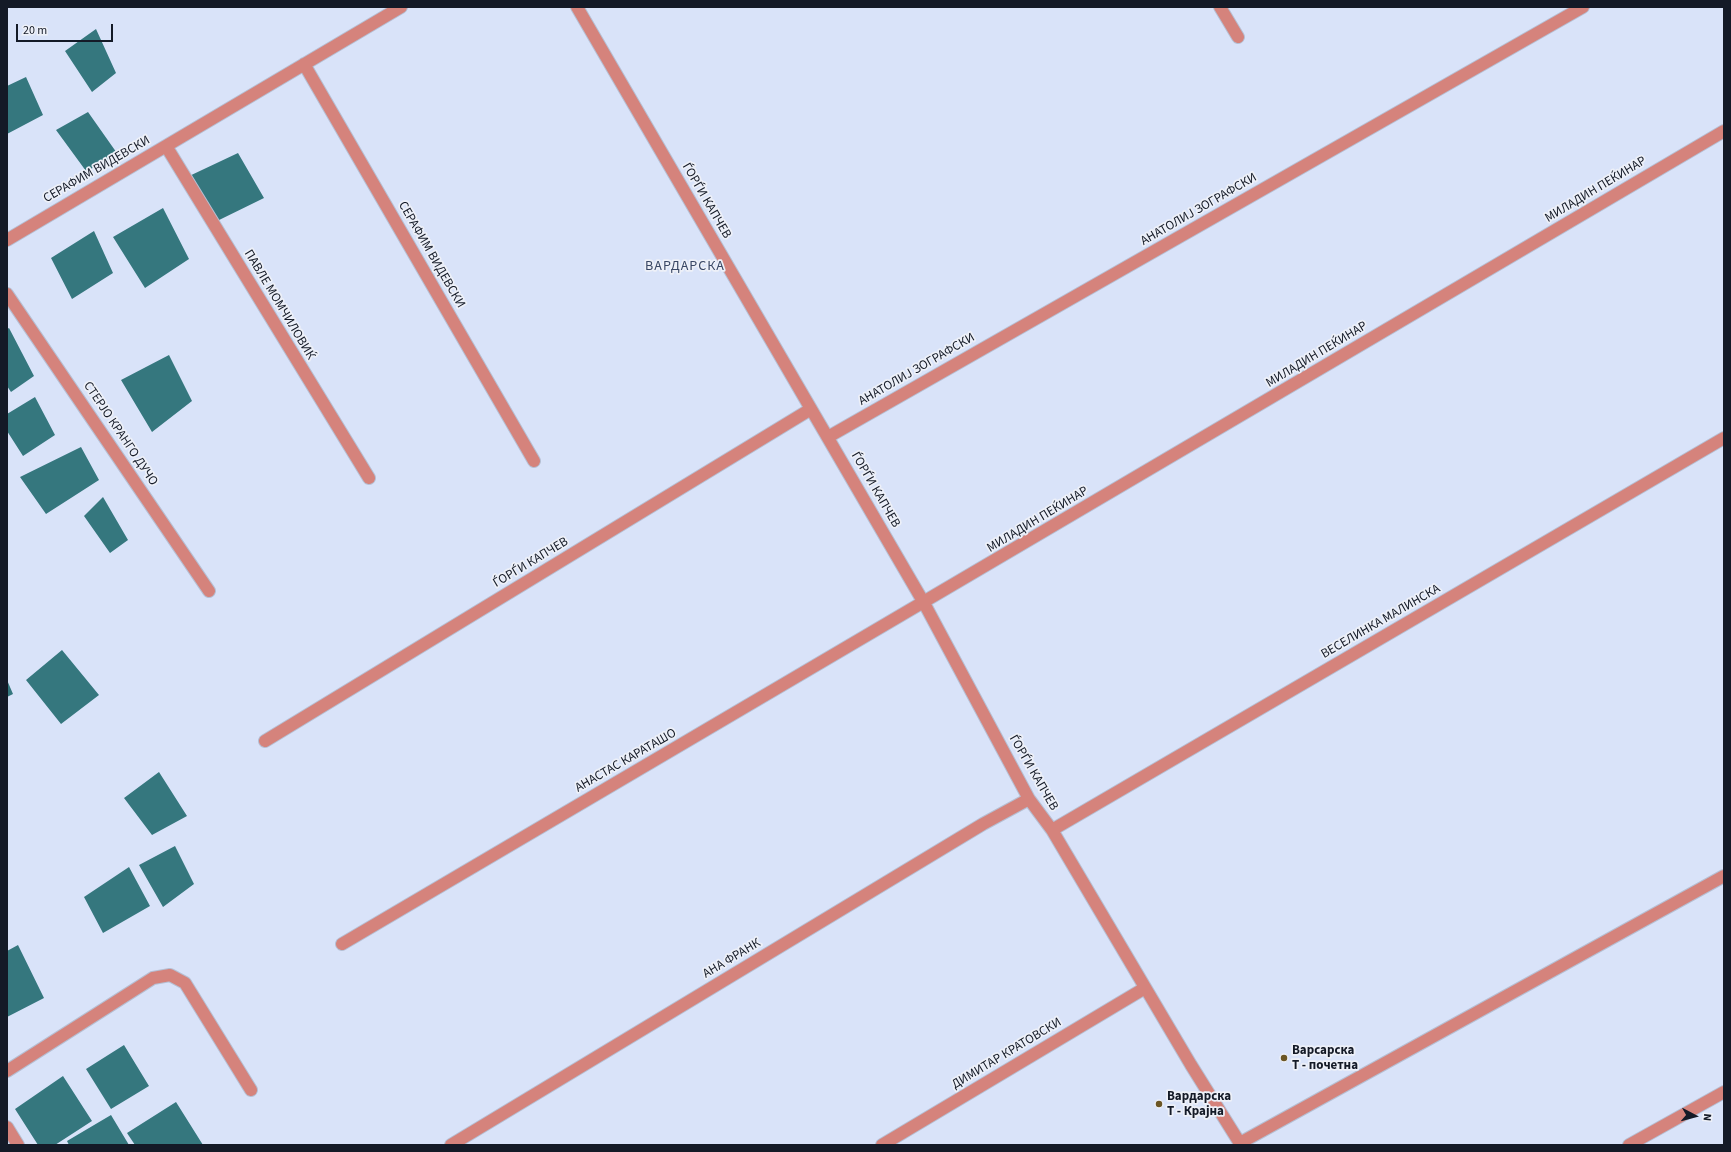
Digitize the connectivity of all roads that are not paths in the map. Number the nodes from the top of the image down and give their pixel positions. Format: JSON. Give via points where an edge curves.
{"nodes":[{"id":1,"x":401,"y":7,"type":"edge"},
{"id":2,"x":577,"y":7,"type":"edge"},
{"id":3,"x":1220,"y":7,"type":"edge"},
{"id":4,"x":1583,"y":7,"type":"edge"},
{"id":5,"x":1238,"y":37,"type":"dead end"},
{"id":6,"x":304,"y":64,"type":"junction"},
{"id":7,"x":1724,"y":131,"type":"edge"},
{"id":8,"x":166,"y":146,"type":"junction"},
{"id":9,"x":7,"y":240,"type":"edge"},
{"id":10,"x":7,"y":294,"type":"edge"},
{"id":11,"x":811,"y":409,"type":"junction"},
{"id":12,"x":828,"y":437,"type":"junction"},
{"id":13,"x":1724,"y":438,"type":"edge"},
{"id":14,"x":534,"y":461,"type":"dead end"},
{"id":15,"x":368,"y":478,"type":"dead end"},
{"id":16,"x":209,"y":591,"type":"dead end"},
{"id":17,"x":924,"y":603,"type":"junction"},
{"id":18,"x":265,"y":741,"type":"dead end"},
{"id":19,"x":1029,"y":799,"type":"junction"},
{"id":20,"x":1052,"y":830,"type":"junction"},
{"id":21,"x":1724,"y":876,"type":"edge"},
{"id":22,"x":342,"y":944,"type":"dead end"},
{"id":23,"x":1145,"y":988,"type":"junction"},
{"id":24,"x":7,"y":1071,"type":"edge"},
{"id":25,"x":251,"y":1090,"type":"dead end"},
{"id":26,"x":1724,"y":1092,"type":"edge"},
{"id":27,"x":7,"y":1127,"type":"edge"},
{"id":28,"x":1241,"y":1144,"type":"edge"},
{"id":29,"x":18,"y":1145,"type":"edge"},
{"id":30,"x":451,"y":1145,"type":"edge"},
{"id":31,"x":882,"y":1145,"type":"edge"},
{"id":32,"x":1629,"y":1145,"type":"edge"}],
"edges":[{"from":1,"to":6,"type":"street","name":"СЕРАФИМ ВИДЕВСКИ"},
{"from":2,"to":11,"type":"street","name":"ЃОРЃИ КАПЧЕВ"},
{"from":3,"to":5,"type":"street"},
{"from":4,"to":12,"type":"street","name":"АНАТОЛИЈ ЗОГРАФСКИ"},
{"from":6,"to":8,"type":"street","name":"СЕРАФИМ ВИДЕВСКИ"},
{"from":6,"to":14,"type":"street","name":"СЕРАФИМ ВИДЕВСКИ"},
{"from":7,"to":17,"type":"street","name":"МИЛАДИН ПЕЌИНАР"},
{"from":8,"to":9,"type":"street","name":"СЕРАФИМ ВИДЕВСКИ"},
{"from":8,"to":15,"type":"street","name":"ПАВЛЕ МОМЧИЛОВИЌ"},
{"from":10,"to":16,"type":"street","name":"СТЕРЈО КРАНГО ДУЧО"},
{"from":11,"to":12,"type":"street","name":"ЃОРЃИ КАПЧЕВ"},
{"from":11,"to":18,"type":"street","name":"ЃОРЃИ КАПЧЕВ"},
{"from":12,"to":17,"type":"street","name":"ЃОРЃИ КАПЧЕВ"},
{"from":13,"to":20,"type":"street","name":"ВЕСЕЛИНКА МАЛИНСКА"},
{"from":17,"to":19,"type":"street","name":"ЃОРЃИ КАПЧЕВ"},
{"from":17,"to":22,"type":"street","name":"АНАСТАС КАРАТАШО"},
{"from":19,"to":20,"type":"street","name":"ЃОРЃИ КАПЧЕВ"},
{"from":19,"to":30,"type":"street","name":"АНА ФРАНК","via":[[983,824]]},
{"from":20,"to":23,"type":"street","name":"ЃОРЃИ КАПЧЕВ"},
{"from":21,"to":28,"type":"street"},
{"from":23,"to":28,"type":"street","name":"ЃОРЃИ КАПЧЕВ"},
{"from":23,"to":31,"type":"street","name":"ДИМИТАР КРАТОВСКИ"},
{"from":24,"to":25,"type":"street","via":[[153,978],[170,975],[185,984]]},
{"from":26,"to":32,"type":"street"},
{"from":27,"to":29,"type":"street"}]}
